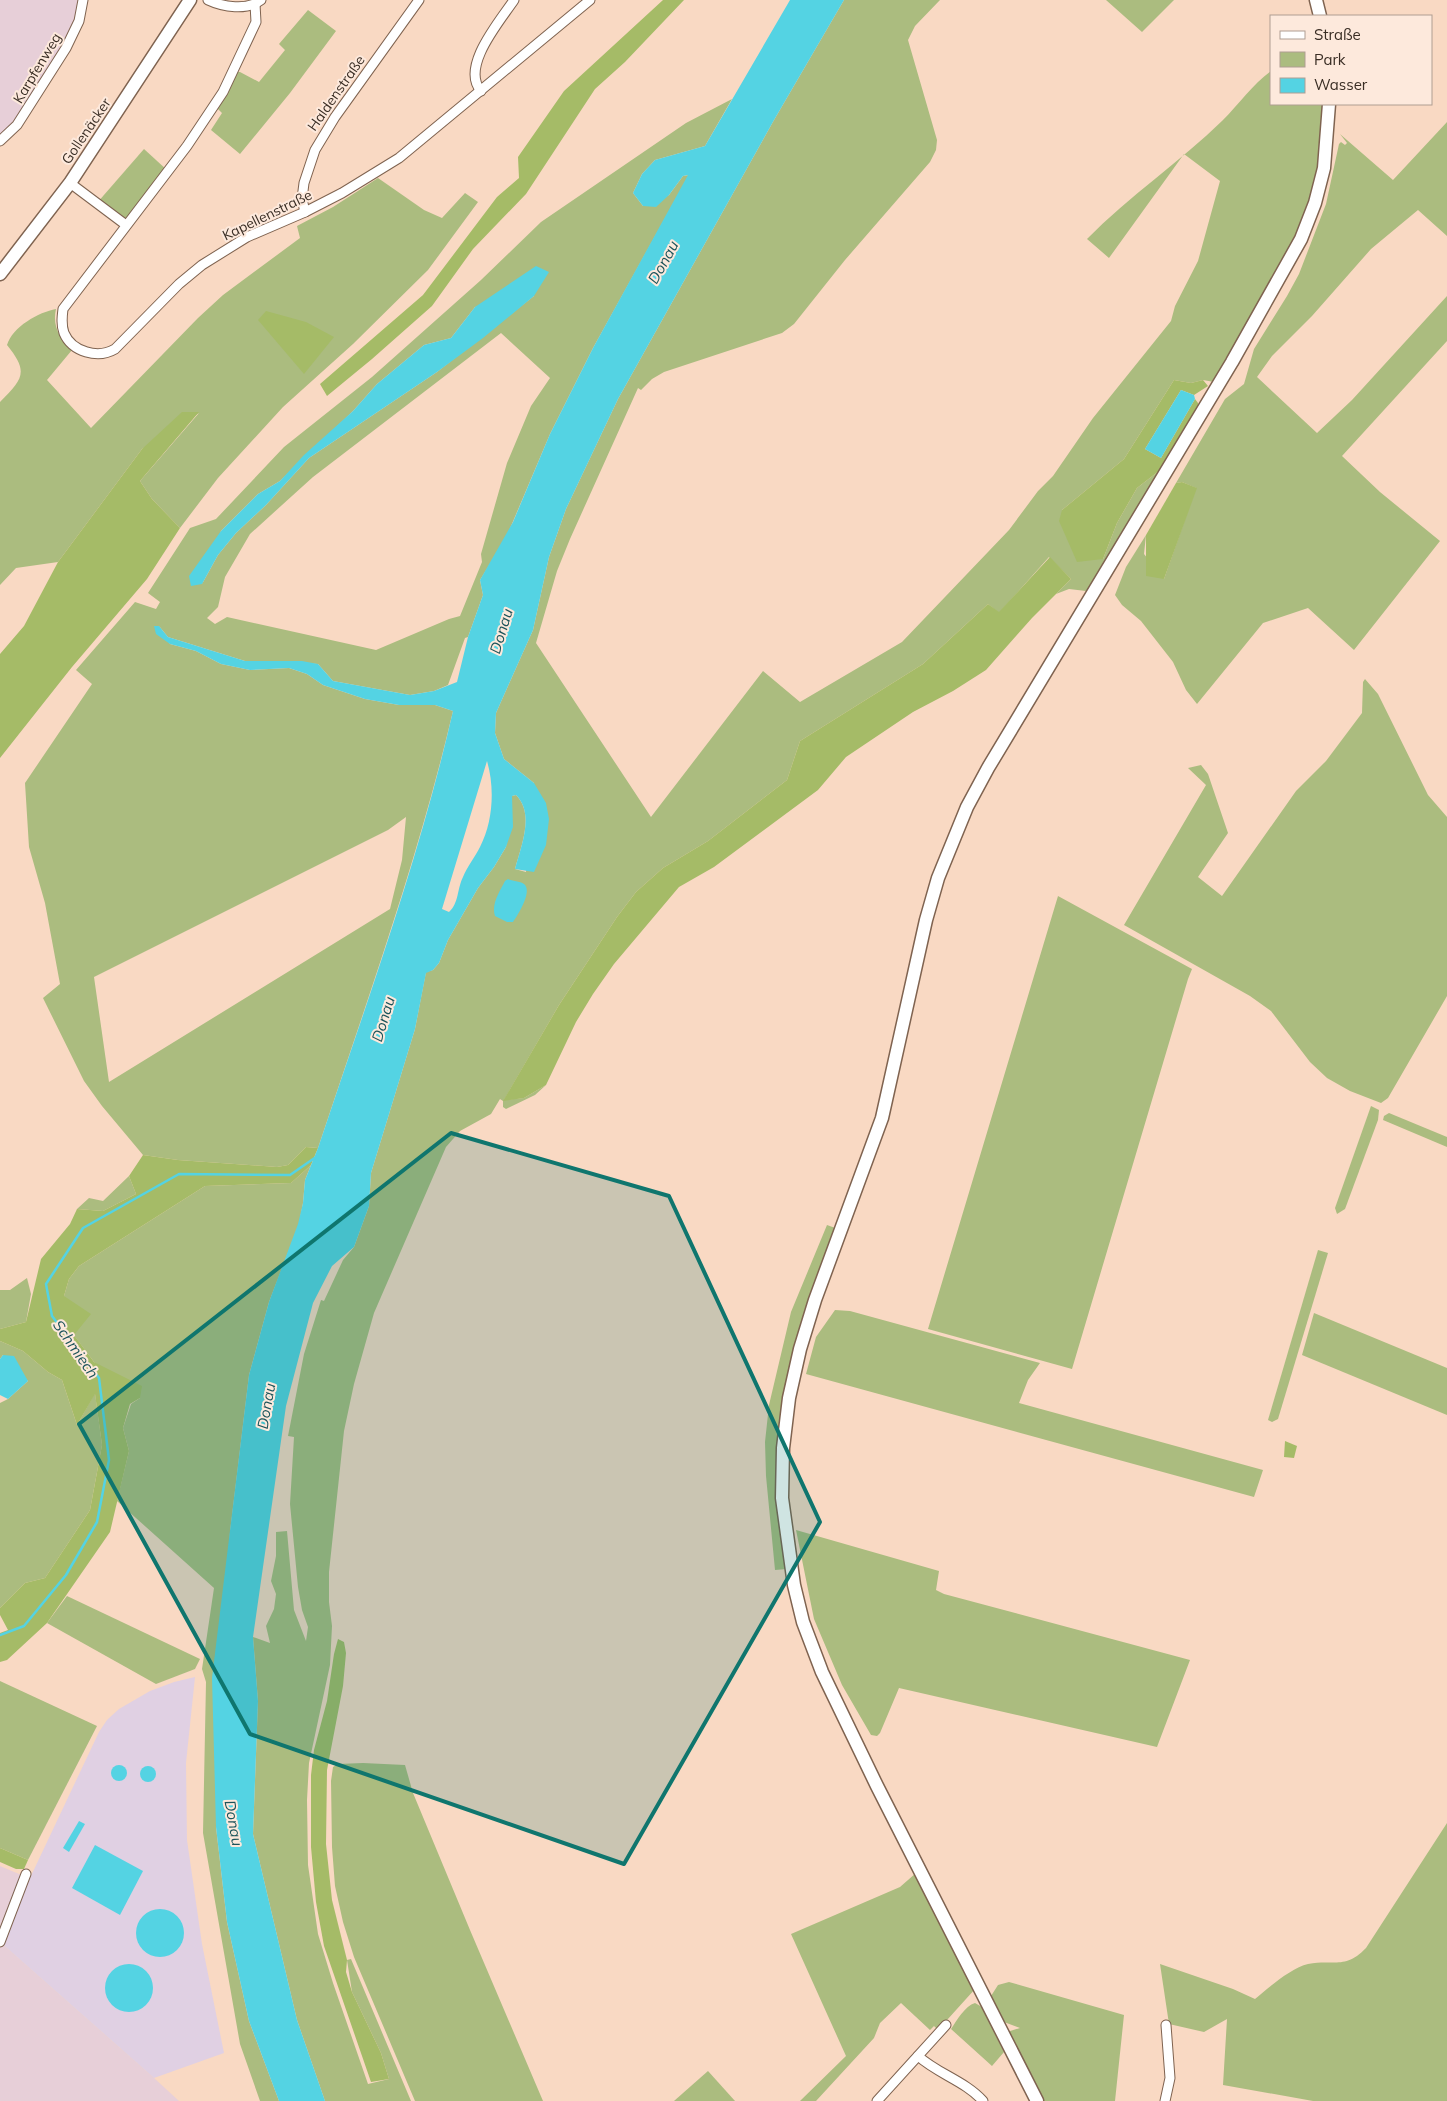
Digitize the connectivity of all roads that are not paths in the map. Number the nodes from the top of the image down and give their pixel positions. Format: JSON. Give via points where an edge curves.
{"nodes":[{"id":1,"x":83,"y":0,"type":"edge"},
{"id":2,"x":190,"y":0,"type":"edge"},
{"id":3,"x":208,"y":0,"type":"edge"},
{"id":4,"x":419,"y":0,"type":"edge"},
{"id":5,"x":514,"y":0,"type":"edge"},
{"id":6,"x":590,"y":0,"type":"edge"},
{"id":7,"x":1316,"y":0,"type":"edge"},
{"id":8,"x":258,"y":2,"type":"edge"},
{"id":9,"x":1320,"y":15,"type":"edge"},
{"id":10,"x":481,"y":91,"type":"junction"},
{"id":11,"x":1329,"y":105,"type":"edge"},
{"id":12,"x":0,"y":142,"type":"edge"},
{"id":13,"x":70,"y":183,"type":"junction"},
{"id":14,"x":305,"y":212,"type":"junction"},
{"id":15,"x":126,"y":225,"type":"junction"},
{"id":16,"x":0,"y":274,"type":"edge"},
{"id":17,"x":26,"y":1874,"type":"dead end"},
{"id":18,"x":0,"y":1942,"type":"edge"},
{"id":19,"x":946,"y":2025,"type":"dead end"},
{"id":20,"x":1166,"y":2026,"type":"dead end"},
{"id":21,"x":918,"y":2056,"type":"junction"},
{"id":22,"x":877,"y":2101,"type":"edge"},
{"id":23,"x":983,"y":2101,"type":"edge"},
{"id":24,"x":1037,"y":2101,"type":"edge"},
{"id":25,"x":1165,"y":2101,"type":"edge"}],
"edges":[{"from":1,"to":12,"type":"street","name":"Karpfenweg","via":[[79,21],[66,48],[17,125]]},
{"from":2,"to":13,"type":"street","name":"Gollenäcker"},
{"from":3,"to":8,"type":"street","via":[[240,7]]},
{"from":4,"to":14,"type":"street","name":"Haldenstraße","via":[[315,150],[304,183],[302,199]]},
{"from":5,"to":10,"type":"street","via":[[485,42],[476,64],[475,81]]},
{"from":6,"to":10,"type":"street","name":"Kapellenstraße"},
{"from":7,"to":9,"type":"street"},
{"from":8,"to":15,"type":"street","name":"Kapellenstraße","via":[[256,22],[223,92],[187,146]]},
{"from":10,"to":14,"type":"street","name":"Kapellenstraße","via":[[399,158]]},
{"from":11,"to":24,"type":"street","via":[[1324,168],[1301,239],[1232,362],[988,768],[953,838],[926,920],[882,1118],[815,1300],[789,1398],[782,1498],[794,1585],[803,1622],[822,1672],[866,1765]]},
{"from":13,"to":15,"type":"street"},
{"from":13,"to":16,"type":"street","name":"Gollenäcker"},
{"from":14,"to":15,"type":"street","name":"Kapellenstraße","via":[[247,237],[222,252],[179,284],[115,349],[106,354],[89,352],[67,338],[63,331],[63,309]]},
{"from":17,"to":18,"type":"street"},
{"from":19,"to":21,"type":"street"},
{"from":20,"to":25,"type":"street","via":[[1170,2078]]},
{"from":21,"to":22,"type":"street"},
{"from":21,"to":23,"type":"street","via":[[963,2083]]}]}
